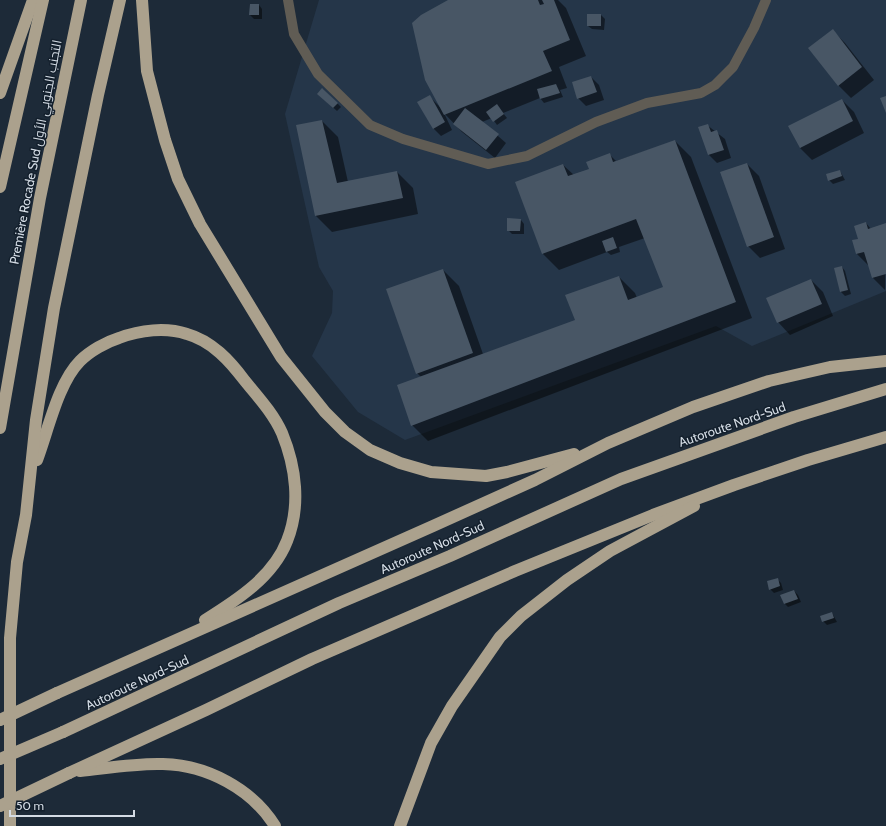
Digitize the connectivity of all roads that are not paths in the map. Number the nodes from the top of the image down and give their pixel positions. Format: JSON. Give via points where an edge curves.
{"nodes":[{"id":1,"x":33,"y":0,"type":"edge"},
{"id":2,"x":43,"y":0,"type":"edge"},
{"id":3,"x":80,"y":0,"type":"edge"},
{"id":4,"x":120,"y":0,"type":"edge"},
{"id":5,"x":142,"y":0,"type":"edge"},
{"id":6,"x":288,"y":0,"type":"edge"},
{"id":7,"x":766,"y":0,"type":"edge"},
{"id":8,"x":0,"y":93,"type":"edge"},
{"id":9,"x":0,"y":187,"type":"edge"},
{"id":10,"x":886,"y":361,"type":"edge"},
{"id":11,"x":886,"y":389,"type":"edge"},
{"id":12,"x":0,"y":428,"type":"edge"},
{"id":13,"x":886,"y":437,"type":"edge"},
{"id":14,"x":608,"y":443,"type":"junction"},
{"id":15,"x":31,"y":478,"type":"junction"},
{"id":16,"x":734,"y":485,"type":"junction"},
{"id":17,"x":123,"y":664,"type":"junction"},
{"id":18,"x":0,"y":720,"type":"edge"},
{"id":19,"x":0,"y":759,"type":"edge"},
{"id":20,"x":69,"y":772,"type":"junction"},
{"id":21,"x":0,"y":806,"type":"edge"},
{"id":22,"x":10,"y":826,"type":"edge"},
{"id":23,"x":275,"y":826,"type":"edge"},
{"id":24,"x":400,"y":826,"type":"edge"}],
"edges":[{"from":1,"to":8,"type":"highway"},
{"from":2,"to":9,"type":"highway","name":"Première Rocade Sud التجنب الجنوبي الأول"},
{"from":3,"to":12,"type":"highway","name":"Première Rocade Sud التجنب الجنوبي الأول","via":[[40,198]]},
{"from":4,"to":15,"type":"highway","via":[[54,308],[36,420]]},
{"from":5,"to":14,"type":"highway","via":[[147,71],[155,104],[178,179],[196,218],[281,357],[325,412],[345,432],[370,450],[400,463],[430,472],[475,476],[507,472]]},
{"from":6,"to":7,"type":"lane","via":[[294,34],[318,74],[370,125],[403,139],[488,164],[527,156],[596,122],[647,103],[701,93],[715,85],[733,67]]},
{"from":10,"to":14,"type":"highway","via":[[830,367],[769,381],[693,407]]},
{"from":11,"to":19,"type":"highway","name":"Autoroute Nord-Sud","bridge":true,"via":[[794,417],[621,479],[339,603]]},
{"from":13,"to":16,"type":"highway"},
{"from":14,"to":17,"type":"highway","via":[[440,523]]},
{"from":15,"to":17,"type":"highway","via":[[64,386],[80,361],[112,340],[128,334],[170,331],[188,334],[204,342],[225,356],[269,411],[281,432],[295,478],[297,501],[287,542],[274,564],[253,586],[227,606]]},
{"from":15,"to":22,"type":"highway","via":[[17,562],[10,638]]},
{"from":16,"to":20,"type":"highway","via":[[529,565],[312,659]]},
{"from":16,"to":24,"type":"highway","via":[[610,551],[548,594],[500,637],[452,706],[431,743]]},
{"from":17,"to":18,"type":"highway","bridge":true},
{"from":20,"to":21,"type":"highway","bridge":true},
{"from":20,"to":23,"type":"highway","via":[[140,765],[164,764],[186,767],[205,772],[233,785],[254,800]]}]}
